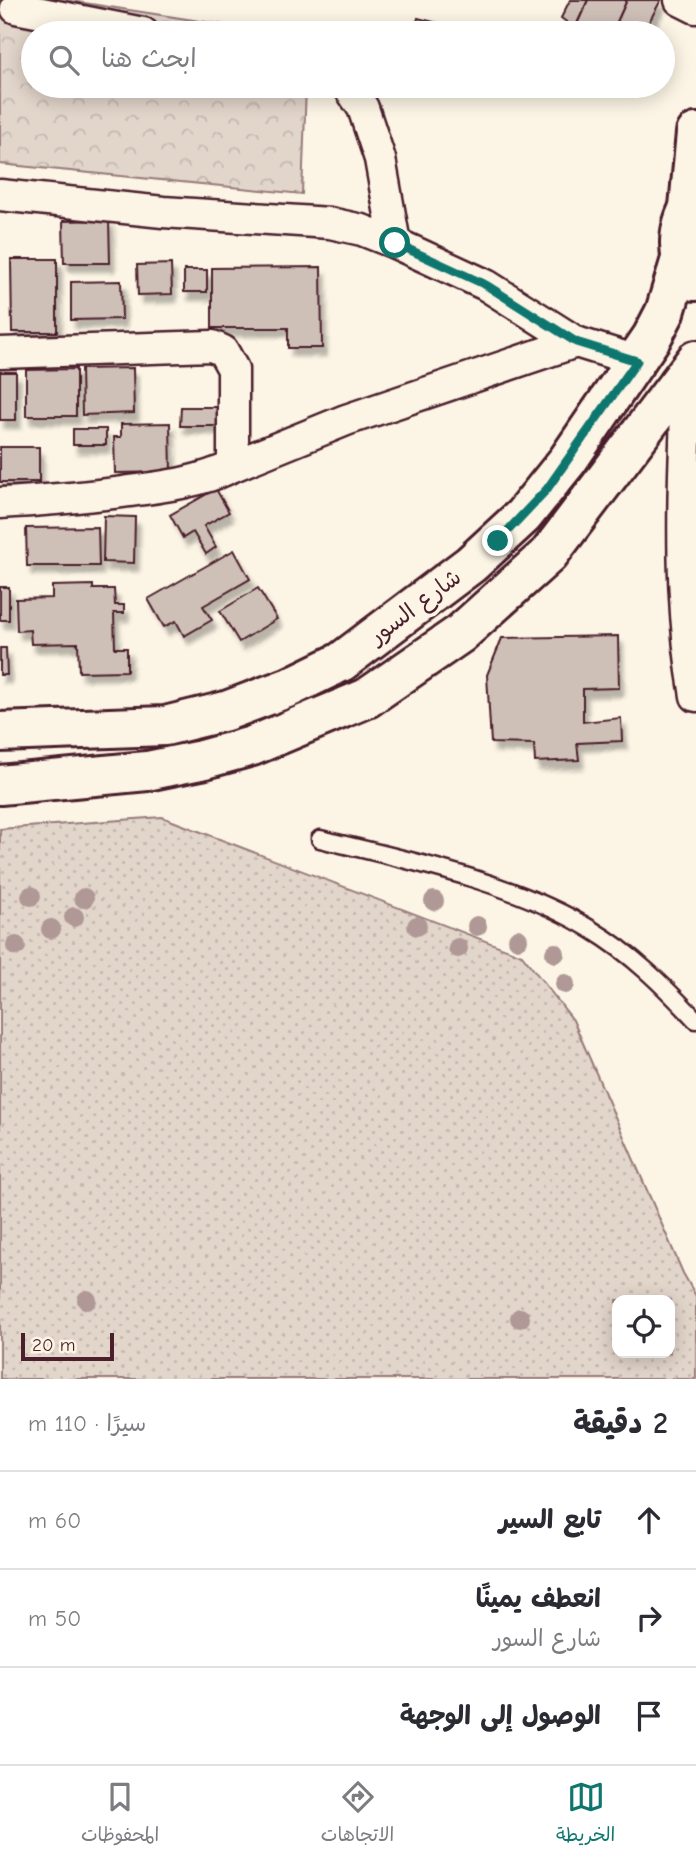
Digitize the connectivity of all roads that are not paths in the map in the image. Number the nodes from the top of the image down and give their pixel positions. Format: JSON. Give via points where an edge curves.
{"nodes":[{"id":1,"x":680,"y":0,"type":"edge"},
{"id":2,"x":16,"y":8,"type":"dead end"},
{"id":3,"x":696,"y":8,"type":"edge"},
{"id":4,"x":82,"y":21,"type":"edge"},
{"id":5,"x":356,"y":98,"type":"edge"},
{"id":6,"x":696,"y":133,"type":"edge"},
{"id":7,"x":0,"y":195,"type":"edge"},
{"id":8,"x":692,"y":202,"type":"edge"},
{"id":9,"x":395,"y":243,"type":"junction"},
{"id":10,"x":688,"y":271,"type":"edge"},
{"id":11,"x":576,"y":342,"type":"junction"},
{"id":12,"x":0,"y":353,"type":"edge"},
{"id":13,"x":637,"y":361,"type":"junction"},
{"id":14,"x":692,"y":367,"type":"edge"},
{"id":15,"x":233,"y":466,"type":"junction"},
{"id":16,"x":0,"y":503,"type":"edge"},
{"id":17,"x":695,"y":688,"type":"edge"},
{"id":18,"x":0,"y":732,"type":"edge"},
{"id":19,"x":0,"y":785,"type":"edge"},
{"id":20,"x":320,"y":839,"type":"dead end"},
{"id":21,"x":696,"y":1020,"type":"edge"}],
"edges":[{"from":1,"to":3,"type":"street"},
{"from":2,"to":4,"type":"street"},
{"from":5,"to":9,"type":"street","via":[[380,159]]},
{"from":6,"to":8,"type":"main road","name":"شارع السور"},
{"from":7,"to":9,"type":"street","via":[[330,223]]},
{"from":8,"to":10,"type":"main road","name":"شارع السور","via":[[682,224]]},
{"from":9,"to":11,"type":"street","via":[[486,285]]},
{"from":10,"to":13,"type":"main road","name":"شارع السور"},
{"from":11,"to":13,"type":"street"},
{"from":11,"to":15,"type":"street","via":[[346,420]]},
{"from":12,"to":15,"type":"street","via":[[212,346],[223,351],[233,369]]},
{"from":13,"to":18,"type":"main road","name":"شارع السور","via":[[523,516],[471,564],[341,662],[226,711],[166,726]]},
{"from":14,"to":17,"type":"street","via":[[683,547]]},
{"from":14,"to":19,"type":"main road","name":"شارع السور","via":[[549,554],[460,634],[367,698],[252,746],[201,760],[147,771]]},
{"from":15,"to":16,"type":"street","via":[[205,478],[158,488]]},
{"from":20,"to":21,"type":"lane","via":[[473,880],[592,929],[651,972]]}]}
